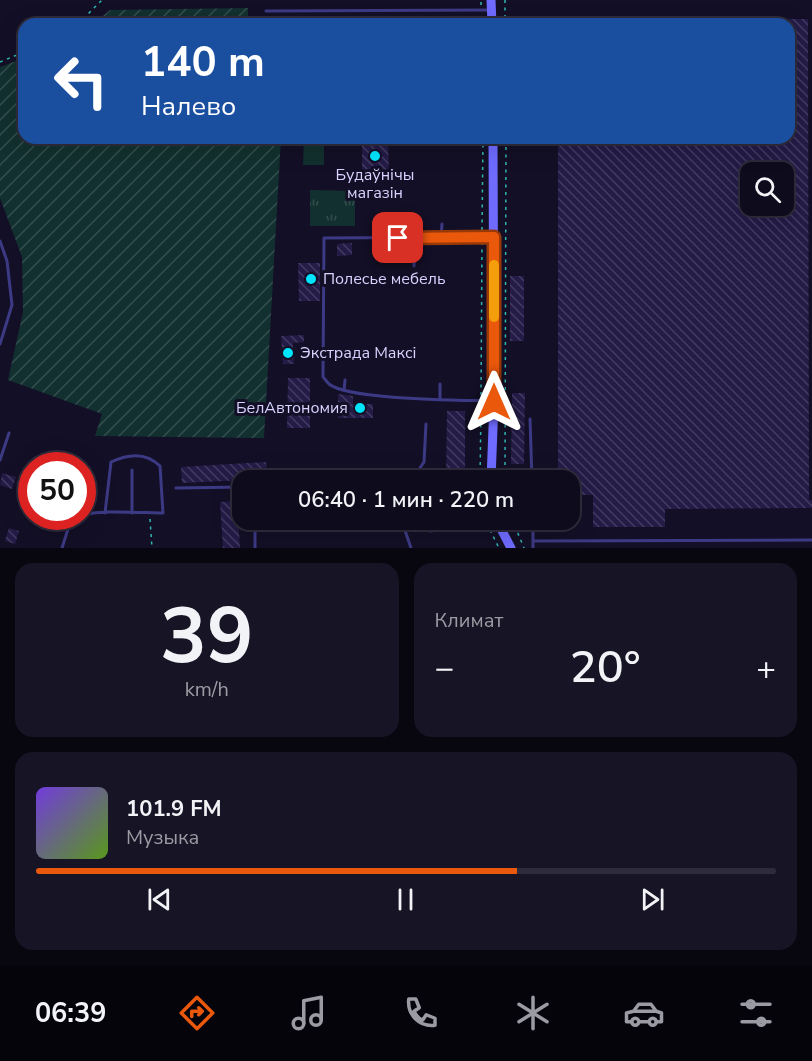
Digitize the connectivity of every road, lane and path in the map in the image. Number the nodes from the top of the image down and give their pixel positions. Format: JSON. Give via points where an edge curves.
{"nodes":[{"id":1,"x":102,"y":0,"type":"edge"},
{"id":2,"x":505,"y":0,"type":"edge"},
{"id":3,"x":491,"y":5,"type":"edge"},
{"id":4,"x":266,"y":11,"type":"dead end"},
{"id":5,"x":84,"y":18,"type":"edge"},
{"id":6,"x":506,"y":18,"type":"edge"},
{"id":7,"x":18,"y":54,"type":"edge"},
{"id":8,"x":0,"y":62,"type":"edge"},
{"id":9,"x":483,"y":144,"type":"edge"},
{"id":10,"x":493,"y":144,"type":"edge"},
{"id":11,"x":506,"y":144,"type":"edge"},
{"id":12,"x":398,"y":224,"type":"dead end"},
{"id":13,"x":442,"y":224,"type":"dead end"},
{"id":14,"x":482,"y":237,"type":"junction"},
{"id":15,"x":494,"y":237,"type":"junction"},
{"id":16,"x":398,"y":238,"type":"junction"},
{"id":17,"x":415,"y":238,"type":"junction"},
{"id":18,"x":441,"y":238,"type":"junction"},
{"id":19,"x":0,"y":242,"type":"edge"},
{"id":20,"x":414,"y":266,"type":"dead end"},
{"id":21,"x":0,"y":344,"type":"edge"},
{"id":22,"x":345,"y":380,"type":"dead end"},
{"id":23,"x":440,"y":384,"type":"dead end"},
{"id":24,"x":344,"y":390,"type":"junction"},
{"id":25,"x":440,"y":399,"type":"junction"},
{"id":26,"x":481,"y":401,"type":"junction"},
{"id":27,"x":494,"y":402,"type":"junction"},
{"id":28,"x":530,"y":419,"type":"dead end"},
{"id":29,"x":426,"y":424,"type":"dead end"},
{"id":30,"x":9,"y":433,"type":"dead end"},
{"id":31,"x":0,"y":460,"type":"edge"},
{"id":32,"x":132,"y":470,"type":"dead end"},
{"id":33,"x":419,"y":470,"type":"edge"},
{"id":34,"x":480,"y":470,"type":"edge"},
{"id":35,"x":492,"y":470,"type":"edge"},
{"id":36,"x":506,"y":470,"type":"edge"},
{"id":37,"x":532,"y":470,"type":"edge"},
{"id":38,"x":232,"y":487,"type":"edge"},
{"id":39,"x":176,"y":488,"type":"dead end"},
{"id":40,"x":96,"y":513,"type":"edge"},
{"id":41,"x":105,"y":513,"type":"junction"},
{"id":42,"x":132,"y":513,"type":"junction"},
{"id":43,"x":150,"y":513,"type":"junction"},
{"id":44,"x":68,"y":530,"type":"edge"},
{"id":45,"x":255,"y":530,"type":"edge"},
{"id":46,"x":405,"y":530,"type":"edge"},
{"id":47,"x":438,"y":530,"type":"edge"},
{"id":48,"x":490,"y":530,"type":"edge"},
{"id":49,"x":502,"y":530,"type":"edge"},
{"id":50,"x":517,"y":530,"type":"edge"},
{"id":51,"x":533,"y":530,"type":"edge"},
{"id":52,"x":430,"y":531,"type":"dead end"},
{"id":53,"x":812,"y":540,"type":"edge"},
{"id":54,"x":533,"y":541,"type":"junction"},
{"id":55,"x":62,"y":548,"type":"edge"},
{"id":56,"x":152,"y":548,"type":"edge"},
{"id":57,"x":255,"y":548,"type":"edge"},
{"id":58,"x":411,"y":548,"type":"edge"},
{"id":59,"x":499,"y":548,"type":"edge"},
{"id":60,"x":511,"y":548,"type":"edge"},
{"id":61,"x":524,"y":548,"type":"edge"},
{"id":62,"x":533,"y":548,"type":"edge"}],
"edges":[{"from":1,"to":5,"type":"path"},
{"from":2,"to":6,"type":"path"},
{"from":3,"to":4,"type":"lane"},
{"from":7,"to":8,"type":"path"},
{"from":9,"to":14,"type":"path"},
{"from":10,"to":15,"type":"main road"},
{"from":11,"to":36,"type":"path"},
{"from":12,"to":16,"type":"lane"},
{"from":13,"to":18,"type":"lane"},
{"from":14,"to":15,"type":"lane"},
{"from":14,"to":18,"type":"lane"},
{"from":14,"to":26,"type":"path"},
{"from":15,"to":27,"type":"main road"},
{"from":16,"to":17,"type":"lane"},
{"from":16,"to":24,"type":"lane","via":[[324,238],[323,377],[330,385]]},
{"from":17,"to":18,"type":"lane"},
{"from":17,"to":20,"type":"lane"},
{"from":19,"to":21,"type":"lane","via":[[7,261],[12,304]]},
{"from":22,"to":24,"type":"lane"},
{"from":23,"to":25,"type":"lane"},
{"from":24,"to":25,"type":"lane","via":[[375,396]]},
{"from":25,"to":26,"type":"lane"},
{"from":26,"to":27,"type":"lane"},
{"from":26,"to":34,"type":"path"},
{"from":27,"to":35,"type":"main road"},
{"from":28,"to":37,"type":"lane"},
{"from":29,"to":33,"type":"lane","via":[[424,462]]},
{"from":30,"to":31,"type":"lane"},
{"from":32,"to":42,"type":"lane"},
{"from":38,"to":39,"type":"lane"},
{"from":40,"to":41,"type":"lane"},
{"from":41,"to":42,"type":"lane"},
{"from":41,"to":43,"type":"lane","via":[[111,462],[135,455],[153,459],[160,466],[163,513]]},
{"from":42,"to":43,"type":"lane"},
{"from":43,"to":56,"type":"path"},
{"from":44,"to":55,"type":"lane"},
{"from":45,"to":57,"type":"lane"},
{"from":46,"to":58,"type":"lane"},
{"from":47,"to":52,"type":"lane"},
{"from":48,"to":59,"type":"path"},
{"from":49,"to":60,"type":"main road"},
{"from":50,"to":61,"type":"path"},
{"from":51,"to":54,"type":"lane"},
{"from":53,"to":54,"type":"lane"},
{"from":54,"to":62,"type":"lane"}]}
